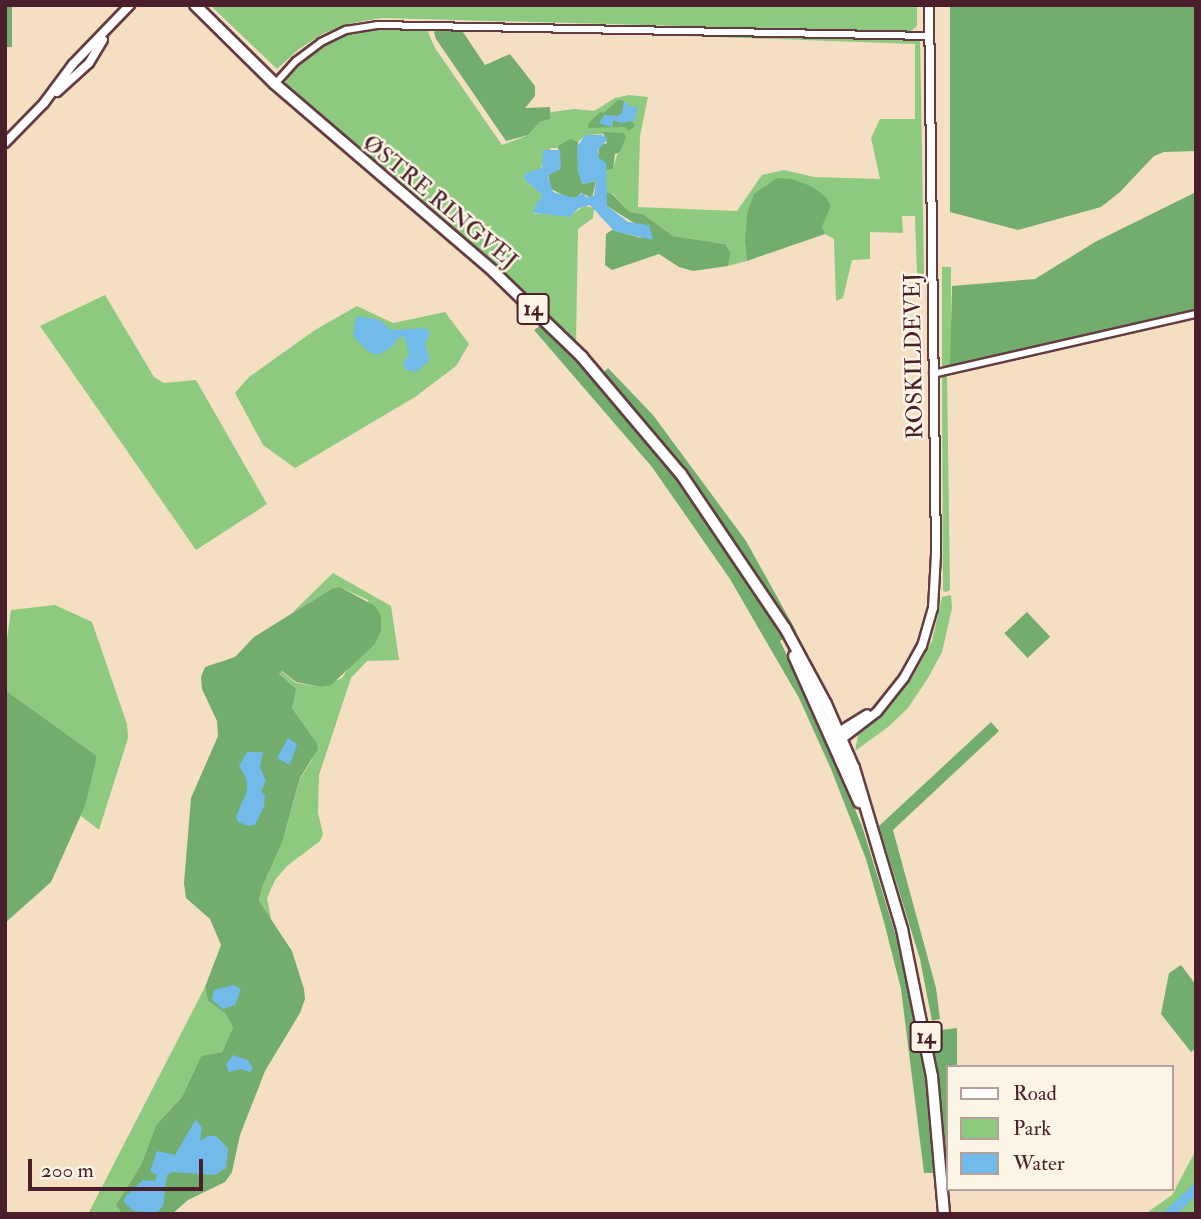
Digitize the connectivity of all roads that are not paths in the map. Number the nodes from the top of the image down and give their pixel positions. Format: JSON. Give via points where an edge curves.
{"nodes":[{"id":1,"x":130,"y":5,"type":"edge"},
{"id":2,"x":137,"y":5,"type":"edge"},
{"id":3,"x":189,"y":5,"type":"edge"},
{"id":4,"x":195,"y":5,"type":"edge"},
{"id":5,"x":929,"y":5,"type":"edge"},
{"id":6,"x":203,"y":16,"type":"junction"},
{"id":7,"x":929,"y":36,"type":"junction"},
{"id":8,"x":275,"y":84,"type":"junction"},
{"id":9,"x":44,"y":103,"type":"junction"},
{"id":10,"x":5,"y":143,"type":"edge"},
{"id":11,"x":1196,"y":314,"type":"edge"},
{"id":12,"x":933,"y":374,"type":"junction"},
{"id":13,"x":837,"y":738,"type":"junction"},
{"id":14,"x":944,"y":1214,"type":"edge"}],
"edges":[{"from":1,"to":9,"type":"street","via":[[73,64]]},
{"from":2,"to":9,"type":"street","via":[[104,39],[87,66]]},
{"from":3,"to":6,"type":"main road","name":"ØSTRE RINGVEJ","number":"14"},
{"from":4,"to":6,"type":"main road","name":"ØSTRE RINGVEJ","number":"14"},
{"from":5,"to":7,"type":"street","name":"ROSKILDEVEJ"},
{"from":6,"to":8,"type":"main road","name":"ØSTRE RINGVEJ","number":"14"},
{"from":7,"to":8,"type":"street","via":[[377,25],[346,30],[321,42]]},
{"from":7,"to":12,"type":"street","name":"ROSKILDEVEJ"},
{"from":8,"to":13,"type":"main road","name":"ØSTRE RINGVEJ","number":"14","via":[[494,272],[582,357],[681,474],[764,598],[799,652]]},
{"from":9,"to":10,"type":"street"},
{"from":11,"to":12,"type":"street"},
{"from":12,"to":13,"type":"street","name":"ROSKILDEVEJ","via":[[933,608],[922,646],[891,694],[877,712]]},
{"from":13,"to":14,"type":"main road","number":"14","via":[[883,865],[924,1025],[938,1123]]}]}
